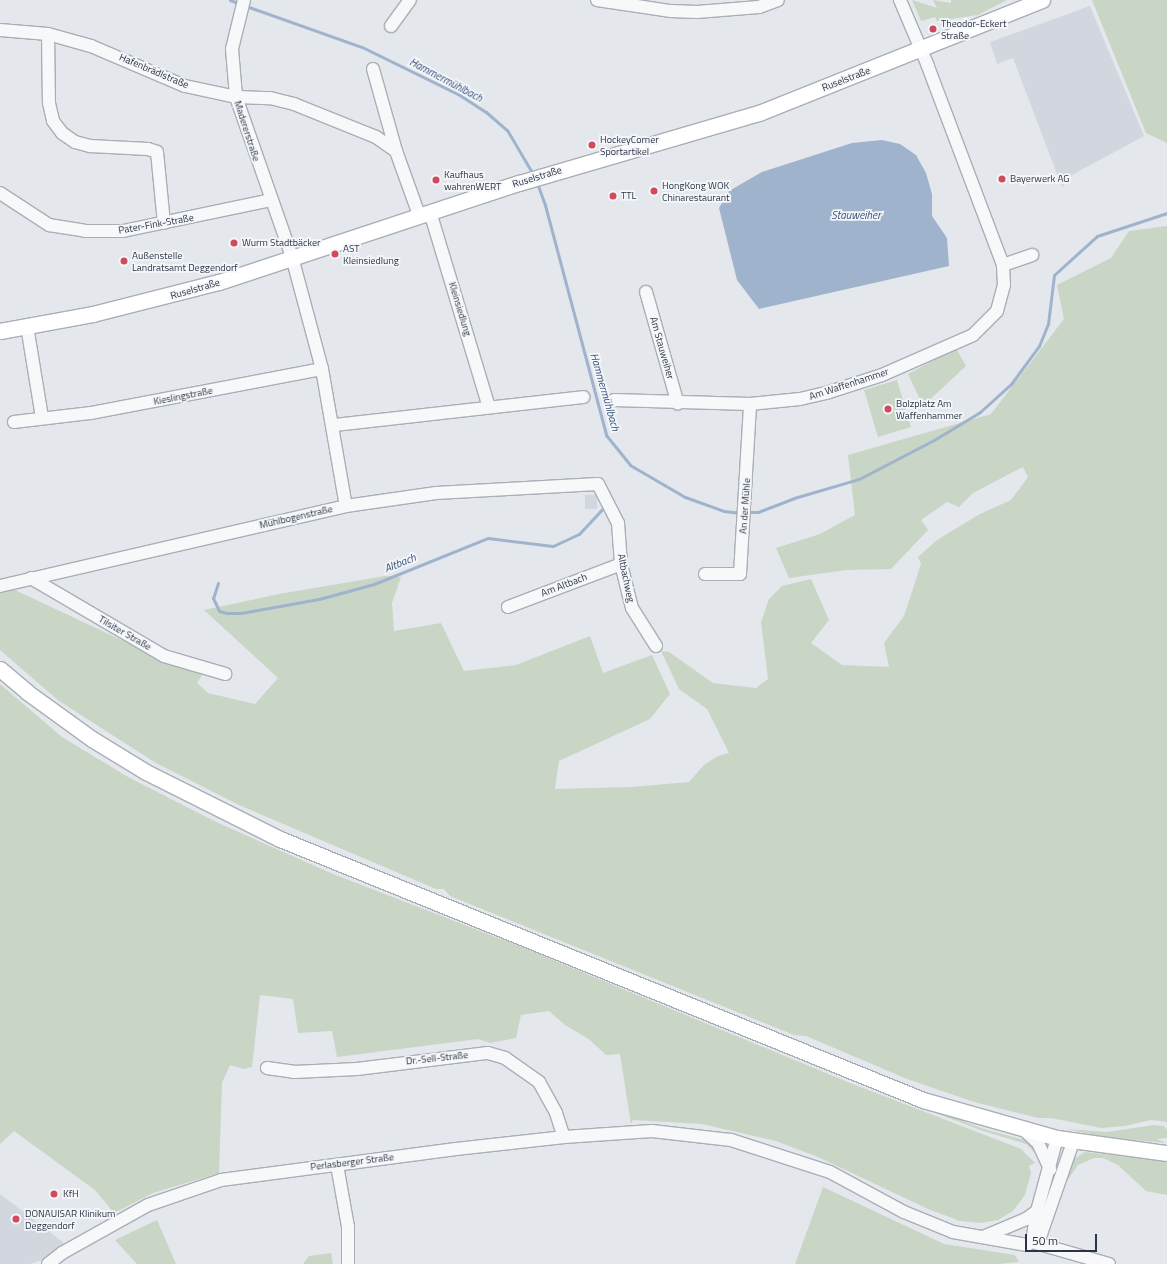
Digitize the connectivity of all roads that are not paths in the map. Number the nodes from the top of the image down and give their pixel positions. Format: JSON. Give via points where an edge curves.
{"nodes":[{"id":1,"x":410,"y":0,"type":"edge"},
{"id":2,"x":597,"y":0,"type":"edge"},
{"id":3,"x":778,"y":0,"type":"edge"},
{"id":4,"x":900,"y":0,"type":"edge"},
{"id":5,"x":1042,"y":0,"type":"edge"},
{"id":6,"x":758,"y":3,"type":"edge"},
{"id":7,"x":242,"y":6,"type":"edge"},
{"id":8,"x":391,"y":26,"type":"dead end"},
{"id":9,"x":0,"y":30,"type":"edge"},
{"id":10,"x":48,"y":34,"type":"junction"},
{"id":11,"x":922,"y":50,"type":"junction"},
{"id":12,"x":373,"y":69,"type":"dead end"},
{"id":13,"x":236,"y":97,"type":"junction"},
{"id":14,"x":389,"y":125,"type":"junction"},
{"id":15,"x":376,"y":137,"type":"junction"},
{"id":16,"x":396,"y":151,"type":"junction"},
{"id":17,"x":0,"y":193,"type":"edge"},
{"id":18,"x":272,"y":200,"type":"junction"},
{"id":19,"x":425,"y":214,"type":"junction"},
{"id":20,"x":164,"y":223,"type":"junction"},
{"id":21,"x":1032,"y":254,"type":"dead end"},
{"id":22,"x":292,"y":257,"type":"junction"},
{"id":23,"x":1003,"y":265,"type":"junction"},
{"id":24,"x":646,"y":292,"type":"dead end"},
{"id":25,"x":27,"y":326,"type":"junction"},
{"id":26,"x":0,"y":331,"type":"edge"},
{"id":27,"x":322,"y":369,"type":"junction"},
{"id":28,"x":583,"y":397,"type":"dead end"},
{"id":29,"x":614,"y":400,"type":"dead end"},
{"id":30,"x":678,"y":404,"type":"junction"},
{"id":31,"x":750,"y":404,"type":"junction"},
{"id":32,"x":489,"y":407,"type":"junction"},
{"id":33,"x":42,"y":418,"type":"junction"},
{"id":34,"x":14,"y":422,"type":"dead end"},
{"id":35,"x":334,"y":425,"type":"junction"},
{"id":36,"x":598,"y":484,"type":"joint"},
{"id":37,"x":346,"y":506,"type":"junction"},
{"id":38,"x":621,"y":564,"type":"junction"},
{"id":39,"x":705,"y":574,"type":"dead end"},
{"id":40,"x":31,"y":578,"type":"junction"},
{"id":41,"x":0,"y":586,"type":"edge"},
{"id":42,"x":508,"y":606,"type":"dead end"},
{"id":43,"x":656,"y":646,"type":"dead end"},
{"id":44,"x":0,"y":669,"type":"edge"},
{"id":45,"x":225,"y":674,"type":"dead end"},
{"id":46,"x":267,"y":1068,"type":"dead end"},
{"id":47,"x":1024,"y":1130,"type":"junction"},
{"id":48,"x":564,"y":1137,"type":"junction"},
{"id":49,"x":1058,"y":1138,"type":"junction"},
{"id":50,"x":1074,"y":1142,"type":"junction"},
{"id":51,"x":1167,"y":1152,"type":"edge"},
{"id":52,"x":337,"y":1165,"type":"junction"},
{"id":53,"x":1050,"y":1169,"type":"junction"},
{"id":54,"x":1037,"y":1211,"type":"junction"},
{"id":55,"x":981,"y":1238,"type":"junction"},
{"id":56,"x":1032,"y":1242,"type":"junction"},
{"id":57,"x":48,"y":1264,"type":"edge"},
{"id":58,"x":348,"y":1264,"type":"edge"},
{"id":59,"x":1109,"y":1264,"type":"edge"}],
"edges":[{"from":1,"to":8,"type":"street"},
{"from":2,"to":6,"type":"street","via":[[685,12],[719,11]]},
{"from":3,"to":6,"type":"street"},
{"from":4,"to":11,"type":"street","name":"Am Waffenhammer"},
{"from":5,"to":11,"type":"main road","name":"Ruselstraße"},
{"from":7,"to":13,"type":"street","name":"Madererstraße","via":[[232,49]]},
{"from":9,"to":10,"type":"street","name":"Hafenbrädlstraße"},
{"from":10,"to":13,"type":"street","name":"Hafenbrädlstraße","via":[[119,57],[185,86]]},
{"from":10,"to":20,"type":"street","via":[[49,103],[53,121],[62,133],[75,142],[90,146],[148,149],[157,152]]},
{"from":11,"to":19,"type":"main road","name":"Ruselstraße","via":[[759,113],[519,183]]},
{"from":11,"to":23,"type":"street","name":"Am Waffenhammer"},
{"from":12,"to":14,"type":"street"},
{"from":13,"to":15,"type":"street","name":"Hafenbrädlstraße","via":[[270,98],[294,104]]},
{"from":13,"to":18,"type":"street","name":"Madererstraße"},
{"from":14,"to":15,"type":"street"},
{"from":14,"to":16,"type":"street"},
{"from":15,"to":16,"type":"street","name":"Hafenbrädlstraße"},
{"from":16,"to":19,"type":"street"},
{"from":17,"to":20,"type":"street","name":"Pater-Fink-Straße","via":[[49,225],[85,231],[123,231]]},
{"from":18,"to":20,"type":"street","name":"Pater-Fink-Straße"},
{"from":18,"to":22,"type":"street","name":"Madererstraße"},
{"from":19,"to":22,"type":"main road","name":"Ruselstraße"},
{"from":19,"to":32,"type":"street","name":"Kleinsiedlung"},
{"from":21,"to":23,"type":"street"},
{"from":22,"to":25,"type":"main road","name":"Ruselstraße","via":[[219,282],[158,299]]},
{"from":22,"to":27,"type":"street"},
{"from":23,"to":31,"type":"street","name":"Am Waffenhammer","via":[[1004,284],[997,311],[973,335],[882,375],[826,393],[800,399]]},
{"from":24,"to":30,"type":"street","name":"Am Stauweiher"},
{"from":25,"to":26,"type":"main road","name":"Ruselstraße"},
{"from":25,"to":33,"type":"street"},
{"from":27,"to":33,"type":"street","name":"Kieslingstraße","via":[[105,410]]},
{"from":27,"to":35,"type":"street"},
{"from":28,"to":32,"type":"street"},
{"from":29,"to":30,"type":"street","name":"Am Waffenhammer"},
{"from":30,"to":31,"type":"street","name":"Am Waffenhammer"},
{"from":31,"to":39,"type":"street","name":"An der Mühle","via":[[740,574]]},
{"from":32,"to":35,"type":"street"},
{"from":33,"to":34,"type":"street","name":"Kieslingstraße"},
{"from":35,"to":37,"type":"street"},
{"from":36,"to":37,"type":"street","name":"Mühlbogenstraße","via":[[436,493]]},
{"from":36,"to":38,"type":"street","name":"Altbachweg","via":[[618,523]]},
{"from":37,"to":40,"type":"street","name":"Mühlbogenstraße"},
{"from":38,"to":42,"type":"street","name":"Am Altbach"},
{"from":38,"to":43,"type":"street","name":"Altbachweg","via":[[632,608]]},
{"from":40,"to":41,"type":"street","name":"Mühlbogenstraße"},
{"from":40,"to":45,"type":"street","name":"Tilsiter Straße","via":[[164,656]]},
{"from":44,"to":47,"type":"main road","via":[[92,739],[146,772],[280,839],[923,1100]]},
{"from":46,"to":48,"type":"street","name":"Dr.-Sell-Straße","via":[[294,1072],[357,1069],[488,1053],[505,1058],[539,1082],[556,1113]]},
{"from":47,"to":49,"type":"main road"},
{"from":47,"to":53,"type":"street","via":[[1038,1143]]},
{"from":48,"to":52,"type":"street","name":"Perlasberger Straße"},
{"from":48,"to":55,"type":"street","name":"Perlasberger Straße","via":[[652,1131],[731,1140],[830,1172],[904,1212],[953,1232]]},
{"from":49,"to":50,"type":"main road"},
{"from":49,"to":53,"type":"street"},
{"from":50,"to":51,"type":"main road"},
{"from":50,"to":56,"type":"street","via":[[1041,1234]]},
{"from":52,"to":57,"type":"street","name":"Perlasberger Straße","via":[[221,1180],[155,1202],[88,1237]]},
{"from":52,"to":58,"type":"street","via":[[348,1227]]},
{"from":53,"to":54,"type":"street"},
{"from":54,"to":55,"type":"street","via":[[1026,1219]]},
{"from":54,"to":56,"type":"street"},
{"from":55,"to":56,"type":"street","name":"Perlasberger Straße","via":[[1020,1245]]},
{"from":56,"to":59,"type":"street"}]}
